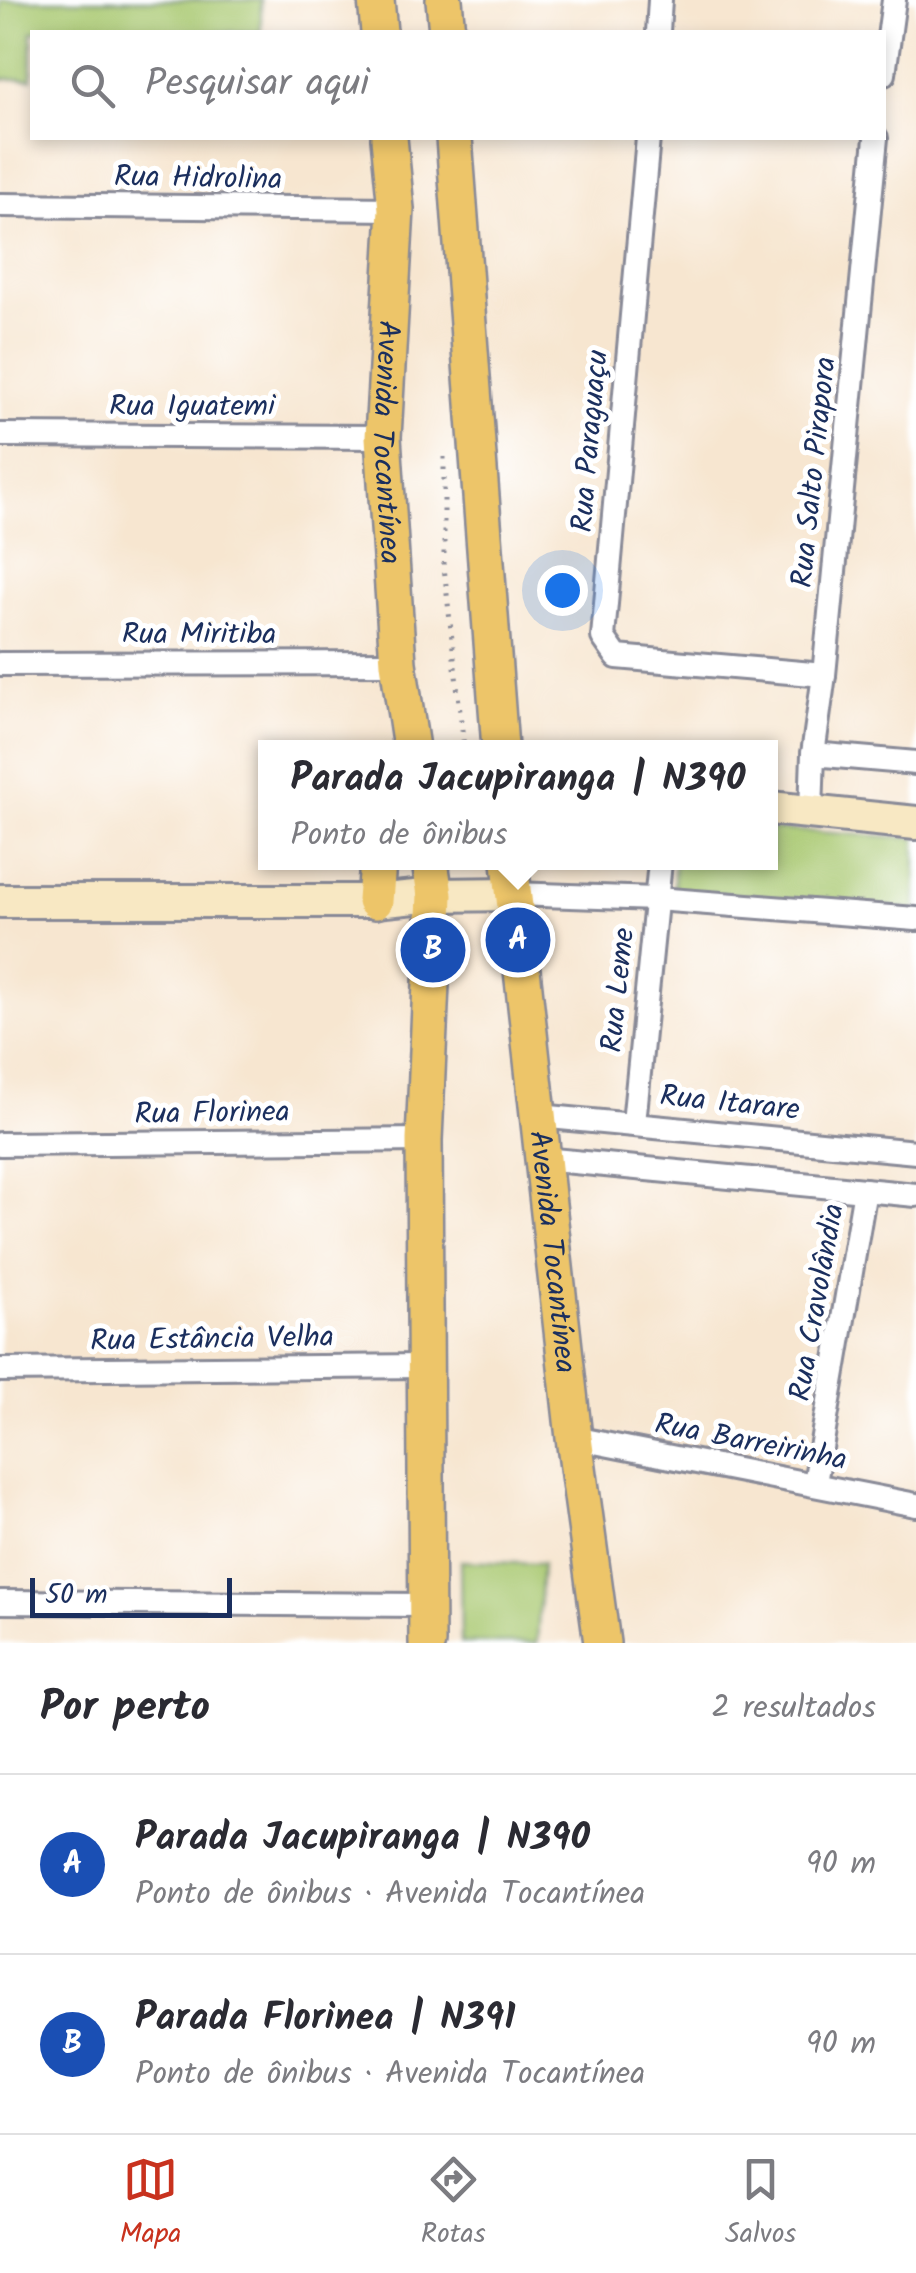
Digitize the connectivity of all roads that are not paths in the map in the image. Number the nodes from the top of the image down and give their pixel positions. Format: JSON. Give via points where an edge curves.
{"nodes":[{"id":1,"x":376,"y":0,"type":"edge"},
{"id":2,"x":444,"y":0,"type":"edge"},
{"id":3,"x":660,"y":0,"type":"edge"},
{"id":4,"x":901,"y":8,"type":"edge"},
{"id":5,"x":380,"y":30,"type":"edge"},
{"id":6,"x":446,"y":30,"type":"edge"},
{"id":7,"x":658,"y":30,"type":"edge"},
{"id":8,"x":886,"y":66,"type":"edge"},
{"id":9,"x":389,"y":140,"type":"edge"},
{"id":10,"x":454,"y":140,"type":"edge"},
{"id":11,"x":648,"y":140,"type":"edge"},
{"id":12,"x":876,"y":140,"type":"edge"},
{"id":13,"x":0,"y":205,"type":"edge"},
{"id":14,"x":396,"y":209,"type":"junction"},
{"id":15,"x":0,"y":435,"type":"edge"},
{"id":16,"x":383,"y":436,"type":"junction"},
{"id":17,"x":398,"y":663,"type":"junction"},
{"id":18,"x":0,"y":664,"type":"edge"},
{"id":19,"x":824,"y":674,"type":"junction"},
{"id":20,"x":388,"y":740,"type":"edge"},
{"id":21,"x":411,"y":740,"type":"edge"},
{"id":22,"x":499,"y":740,"type":"edge"},
{"id":23,"x":813,"y":754,"type":"junction"},
{"id":24,"x":916,"y":762,"type":"edge"},
{"id":25,"x":778,"y":809,"type":"edge"},
{"id":26,"x":811,"y":812,"type":"junction"},
{"id":27,"x":916,"y":823,"type":"edge"},
{"id":28,"x":377,"y":870,"type":"edge"},
{"id":29,"x":659,"y":870,"type":"edge"},
{"id":30,"x":432,"y":878,"type":"edge"},
{"id":31,"x":512,"y":878,"type":"edge"},
{"id":32,"x":656,"y":899,"type":"junction"},
{"id":33,"x":0,"y":901,"type":"edge"},
{"id":34,"x":375,"y":902,"type":"junction"},
{"id":35,"x":916,"y":919,"type":"edge"},
{"id":36,"x":538,"y":1116,"type":"junction"},
{"id":37,"x":634,"y":1123,"type":"junction"},
{"id":38,"x":424,"y":1140,"type":"junction"},
{"id":39,"x":0,"y":1144,"type":"edge"},
{"id":40,"x":916,"y":1152,"type":"edge"},
{"id":41,"x":543,"y":1159,"type":"junction"},
{"id":42,"x":865,"y":1190,"type":"junction"},
{"id":43,"x":916,"y":1195,"type":"edge"},
{"id":44,"x":424,"y":1366,"type":"junction"},
{"id":45,"x":0,"y":1370,"type":"edge"},
{"id":46,"x":574,"y":1438,"type":"junction"},
{"id":47,"x":815,"y":1483,"type":"junction"},
{"id":48,"x":916,"y":1505,"type":"edge"},
{"id":49,"x":0,"y":1602,"type":"edge"},
{"id":50,"x":425,"y":1605,"type":"junction"},
{"id":51,"x":427,"y":1643,"type":"edge"},
{"id":52,"x":602,"y":1643,"type":"edge"}],
"edges":[{"from":1,"to":5,"type":"main road"},
{"from":2,"to":6,"type":"main road"},
{"from":3,"to":7,"type":"street"},
{"from":4,"to":8,"type":"street"},
{"from":9,"to":14,"type":"main road","name":"Avenida Tocantínea"},
{"from":10,"to":22,"type":"main road"},
{"from":11,"to":19,"type":"street","name":"Rua Paraguaçu","via":[[603,638],[617,657]]},
{"from":12,"to":19,"type":"street","name":"Rua Salto Pirapora"},
{"from":13,"to":14,"type":"street","name":"Rua Hidrolina"},
{"from":14,"to":16,"type":"main road","name":"Avenida Tocantínea"},
{"from":15,"to":16,"type":"street","name":"Rua Iguatemi"},
{"from":16,"to":17,"type":"main road","name":"Avenida Tocantínea"},
{"from":17,"to":18,"type":"street","name":"Rua Miritiba"},
{"from":17,"to":20,"type":"main road"},
{"from":17,"to":21,"type":"main road","name":"Avenida Tocantínea"},
{"from":19,"to":23,"type":"street","name":"Rua Salto Pirapora"},
{"from":23,"to":24,"type":"street"},
{"from":23,"to":26,"type":"street","name":"Rua Salto Pirapora"},
{"from":25,"to":26,"type":"street"},
{"from":26,"to":27,"type":"street"},
{"from":28,"to":34,"type":"main road"},
{"from":29,"to":32,"type":"street","name":"Rua Leme"},
{"from":30,"to":31,"type":"street"},
{"from":30,"to":34,"type":"street"},
{"from":30,"to":38,"type":"main road"},
{"from":31,"to":32,"type":"street"},
{"from":31,"to":36,"type":"main road","name":"Avenida Tocantínea"},
{"from":32,"to":35,"type":"street"},
{"from":32,"to":37,"type":"street","name":"Rua Leme"},
{"from":33,"to":34,"type":"street"},
{"from":36,"to":37,"type":"street","name":"Rua Itarare"},
{"from":36,"to":41,"type":"main road","name":"Avenida Tocantínea"},
{"from":37,"to":40,"type":"street","name":"Rua Itarare"},
{"from":38,"to":39,"type":"street","name":"Rua Florinea"},
{"from":38,"to":44,"type":"main road"},
{"from":41,"to":42,"type":"street"},
{"from":41,"to":46,"type":"main road","name":"Avenida Tocantínea"},
{"from":42,"to":43,"type":"street"},
{"from":42,"to":47,"type":"street","name":"Rua Cravolândia"},
{"from":44,"to":45,"type":"street","name":"Rua Estância Velha"},
{"from":44,"to":50,"type":"main road"},
{"from":46,"to":47,"type":"street","name":"Rua Barreirinha"},
{"from":46,"to":52,"type":"main road","name":"Avenida Tocantínea"},
{"from":47,"to":48,"type":"street","name":"Rua Barreirinha"},
{"from":49,"to":50,"type":"street"},
{"from":50,"to":51,"type":"main road"}]}
